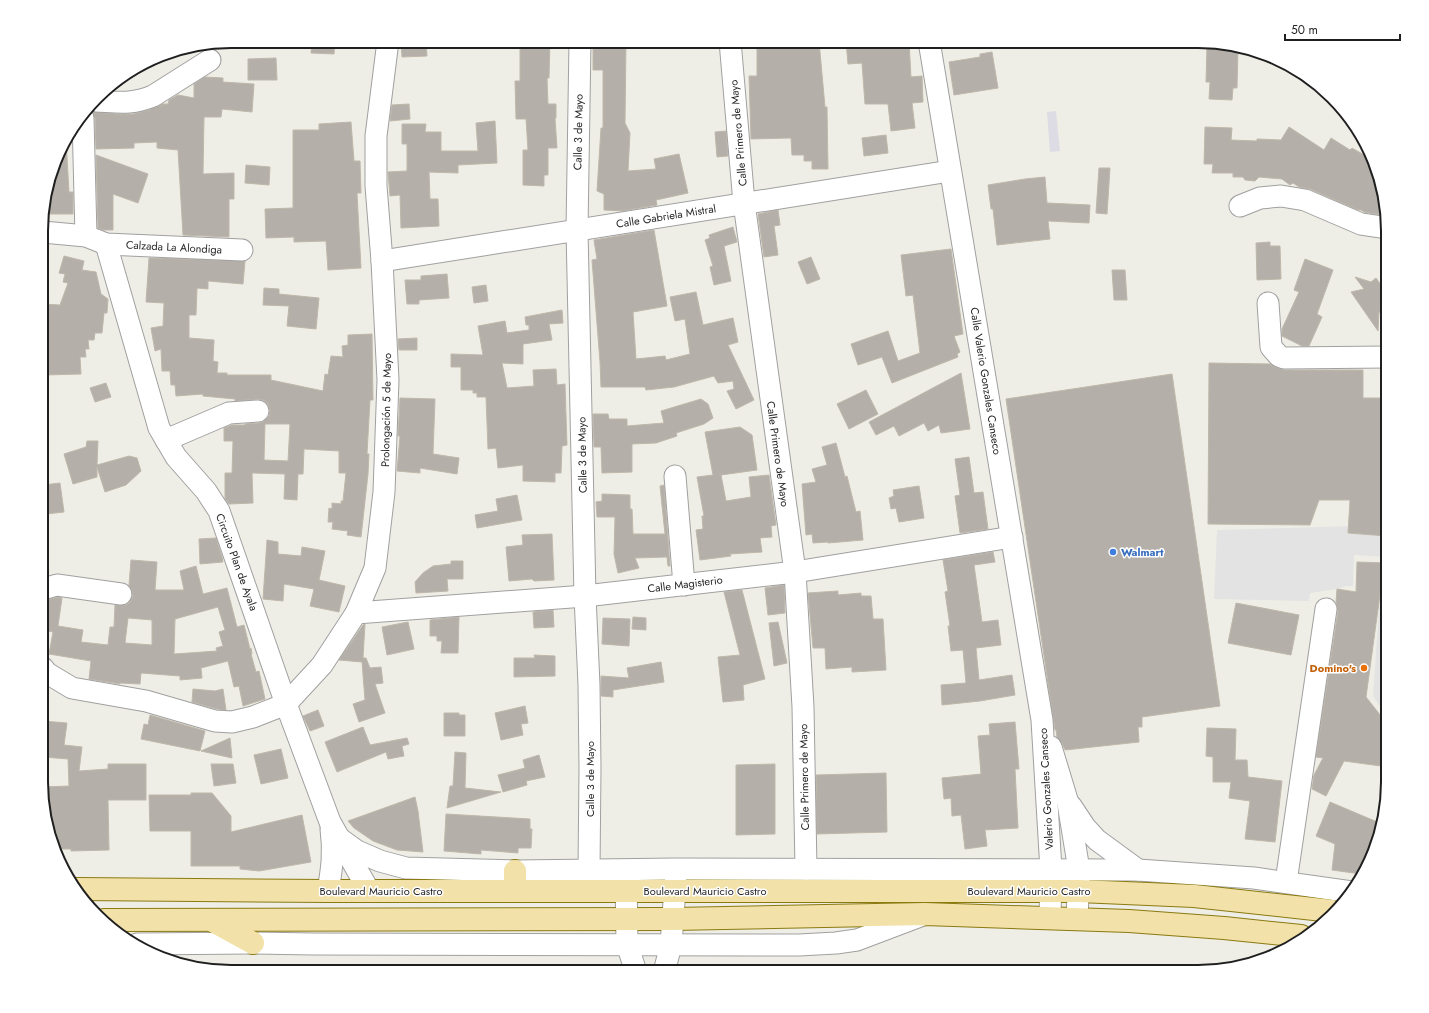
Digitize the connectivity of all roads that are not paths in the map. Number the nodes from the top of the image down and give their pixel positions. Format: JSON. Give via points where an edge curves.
{"nodes":[{"id":1,"x":387,"y":48,"type":"edge"},
{"id":2,"x":580,"y":48,"type":"edge"},
{"id":3,"x":731,"y":48,"type":"edge"},
{"id":4,"x":930,"y":48,"type":"edge"},
{"id":5,"x":210,"y":60,"type":"dead end"},
{"id":6,"x":102,"y":102,"type":"edge"},
{"id":7,"x":83,"y":124,"type":"edge"},
{"id":8,"x":950,"y":171,"type":"junction"},
{"id":9,"x":744,"y":203,"type":"junction"},
{"id":10,"x":1240,"y":206,"type":"dead end"},
{"id":11,"x":1381,"y":227,"type":"edge"},
{"id":12,"x":576,"y":230,"type":"junction"},
{"id":13,"x":48,"y":232,"type":"edge"},
{"id":14,"x":86,"y":236,"type":"junction"},
{"id":15,"x":106,"y":244,"type":"junction"},
{"id":16,"x":242,"y":250,"type":"dead end"},
{"id":17,"x":382,"y":261,"type":"junction"},
{"id":18,"x":1268,"y":303,"type":"dead end"},
{"id":19,"x":1381,"y":357,"type":"edge"},
{"id":20,"x":258,"y":411,"type":"dead end"},
{"id":21,"x":166,"y":440,"type":"junction"},
{"id":22,"x":675,"y":476,"type":"dead end"},
{"id":23,"x":1012,"y":537,"type":"junction"},
{"id":24,"x":794,"y":572,"type":"junction"},
{"id":25,"x":684,"y":584,"type":"junction"},
{"id":26,"x":48,"y":588,"type":"edge"},
{"id":27,"x":121,"y":594,"type":"dead end"},
{"id":28,"x":585,"y":596,"type":"junction"},
{"id":29,"x":1326,"y":609,"type":"dead end"},
{"id":30,"x":356,"y":613,"type":"junction"},
{"id":31,"x":48,"y":674,"type":"edge"},
{"id":32,"x":286,"y":704,"type":"junction"},
{"id":33,"x":1042,"y":720,"type":"junction"},
{"id":34,"x":1068,"y":802,"type":"junction"},
{"id":35,"x":335,"y":830,"type":"junction"},
{"id":36,"x":676,"y":869,"type":"junction"},
{"id":37,"x":806,"y":869,"type":"junction"},
{"id":38,"x":589,"y":870,"type":"junction"},
{"id":39,"x":626,"y":870,"type":"junction"},
{"id":40,"x":1138,"y":870,"type":"junction"},
{"id":41,"x":1051,"y":880,"type":"junction"},
{"id":42,"x":1079,"y":880,"type":"junction"},
{"id":43,"x":515,"y":881,"type":"junction"},
{"id":44,"x":1286,"y":882,"type":"junction"},
{"id":45,"x":83,"y":889,"type":"edge"},
{"id":46,"x":328,"y":891,"type":"junction"},
{"id":47,"x":369,"y":891,"type":"junction"},
{"id":48,"x":626,"y":891,"type":"junction"},
{"id":49,"x":675,"y":891,"type":"junction"},
{"id":50,"x":1344,"y":891,"type":"edge"},
{"id":51,"x":1327,"y":911,"type":"edge"},
{"id":52,"x":926,"y":914,"type":"junction"},
{"id":53,"x":626,"y":918,"type":"junction"},
{"id":54,"x":1050,"y":918,"type":"junction"},
{"id":55,"x":673,"y":919,"type":"junction"},
{"id":56,"x":1077,"y":919,"type":"junction"},
{"id":57,"x":111,"y":920,"type":"edge"},
{"id":58,"x":211,"y":920,"type":"junction"},
{"id":59,"x":1296,"y":936,"type":"edge"},
{"id":60,"x":253,"y":943,"type":"junction"},
{"id":61,"x":147,"y":944,"type":"edge"},
{"id":62,"x":627,"y":944,"type":"junction"},
{"id":63,"x":671,"y":945,"type":"junction"},
{"id":64,"x":634,"y":965,"type":"edge"},
{"id":65,"x":666,"y":965,"type":"edge"}],
"edges":[{"from":1,"to":17,"type":"street","name":"Prolongación 5 de Mayo","via":[[376,136],[376,186]]},
{"from":2,"to":12,"type":"street","name":"Calle 3 de Mayo"},
{"from":3,"to":9,"type":"street","name":"Calle Primero de Mayo"},
{"from":4,"to":8,"type":"street","name":"Calle Valerio Gonzales Canseco"},
{"from":5,"to":6,"type":"street","via":[[143,100],[132,103]]},
{"from":7,"to":14,"type":"street"},
{"from":8,"to":9,"type":"street","name":"Calle Gabriela Mistral"},
{"from":8,"to":23,"type":"street","name":"Calle Valerio Gonzales Canseco"},
{"from":9,"to":12,"type":"street","name":"Calle Gabriela Mistral"},
{"from":9,"to":24,"type":"street","name":"Calle Primero de Mayo"},
{"from":10,"to":11,"type":"street","via":[[1260,198],[1281,196],[1305,200],[1361,224]]},
{"from":12,"to":17,"type":"street","name":"Calle Gabriela Mistral"},
{"from":12,"to":28,"type":"street","name":"Calle 3 de Mayo"},
{"from":13,"to":14,"type":"street","name":"Calzada La Alondiga"},
{"from":14,"to":15,"type":"street","name":"Calzada La Alondiga"},
{"from":15,"to":16,"type":"street","name":"Calzada La Alondiga"},
{"from":15,"to":21,"type":"street","name":"Circuito Plan de Ayala","via":[[160,428]]},
{"from":17,"to":30,"type":"street","name":"Prolongación 5 de Mayo","via":[[388,380],[384,492],[375,568]]},
{"from":18,"to":19,"type":"street","via":[[1271,347],[1279,356]]},
{"from":20,"to":21,"type":"street","via":[[229,413]]},
{"from":21,"to":32,"type":"street","name":"Circuito Plan de Ayala","via":[[176,457],[206,491],[219,511]]},
{"from":22,"to":25,"type":"street"},
{"from":23,"to":24,"type":"street","name":"Calle Magisterio"},
{"from":23,"to":33,"type":"street","name":"Calle Valerio Gonzales Canseco"},
{"from":24,"to":25,"type":"street","name":"Calle Magisterio"},
{"from":24,"to":37,"type":"street","name":"Calle Primero de Mayo","via":[[803,707]]},
{"from":25,"to":28,"type":"street","name":"Calle Magisterio"},
{"from":26,"to":27,"type":"street","via":[[57,585]]},
{"from":28,"to":30,"type":"street","name":"Calle Magisterio"},
{"from":28,"to":38,"type":"street","name":"Calle 3 de Mayo","via":[[590,761]]},
{"from":29,"to":44,"type":"street"},
{"from":30,"to":32,"type":"street","name":"Prolongación 5 de Mayo","via":[[322,665]]},
{"from":31,"to":32,"type":"street","via":[[72,688],[146,701],[215,721],[232,722],[253,717]]},
{"from":32,"to":35,"type":"street","name":"Circuito Plan de Ayala"},
{"from":33,"to":34,"type":"street","name":"Valerio Gonzales Canseco"},
{"from":33,"to":41,"type":"street","name":"Valerio Gonzales Canseco"},
{"from":34,"to":40,"type":"street","via":[[1096,840]]},
{"from":34,"to":42,"type":"street","name":"Valerio Gonzales Canseco"},
{"from":35,"to":43,"type":"street","via":[[358,851],[406,868]]},
{"from":35,"to":46,"type":"street","name":"Circuito Plan de Ayala"},
{"from":35,"to":47,"type":"street","name":"Circuito Plan de Ayala"},
{"from":36,"to":37,"type":"street"},
{"from":36,"to":39,"type":"street"},
{"from":36,"to":49,"type":"street"},
{"from":37,"to":41,"type":"street"},
{"from":38,"to":39,"type":"street"},
{"from":38,"to":43,"type":"street"},
{"from":39,"to":48,"type":"street"},
{"from":40,"to":42,"type":"street"},
{"from":40,"to":44,"type":"street"},
{"from":41,"to":42,"type":"main road","name":"Boulevard Mauricio Castro"},
{"from":41,"to":49,"type":"main road","name":"Boulevard Mauricio Castro"},
{"from":41,"to":54,"type":"street","name":"Valerio Gonzales Canseco"},
{"from":42,"to":51,"type":"main road","name":"Boulevard Mauricio Castro"},
{"from":42,"to":56,"type":"street","name":"Valerio Gonzales Canseco"},
{"from":43,"to":47,"type":"main road","name":"Boulevard Mauricio Castro"},
{"from":43,"to":48,"type":"main road","name":"Boulevard Mauricio Castro"},
{"from":44,"to":50,"type":"street"},
{"from":45,"to":46,"type":"main road","name":"Boulevard Mauricio Castro"},
{"from":46,"to":47,"type":"main road","name":"Boulevard Mauricio Castro"},
{"from":48,"to":49,"type":"main road","name":"Boulevard Mauricio Castro"},
{"from":48,"to":53,"type":"street"},
{"from":49,"to":55,"type":"street"},
{"from":52,"to":54,"type":"main road"},
{"from":52,"to":55,"type":"main road"},
{"from":52,"to":63,"type":"street","via":[[857,940],[836,943]]},
{"from":53,"to":55,"type":"main road"},
{"from":53,"to":58,"type":"main road"},
{"from":53,"to":62,"type":"street"},
{"from":54,"to":56,"type":"main road"},
{"from":55,"to":63,"type":"street"},
{"from":56,"to":59,"type":"main road","via":[[1224,928]]},
{"from":57,"to":58,"type":"main road"},
{"from":58,"to":60,"type":"main road"},
{"from":60,"to":61,"type":"street"},
{"from":60,"to":62,"type":"street"},
{"from":62,"to":63,"type":"street"},
{"from":62,"to":64,"type":"street"},
{"from":63,"to":65,"type":"street"}]}
